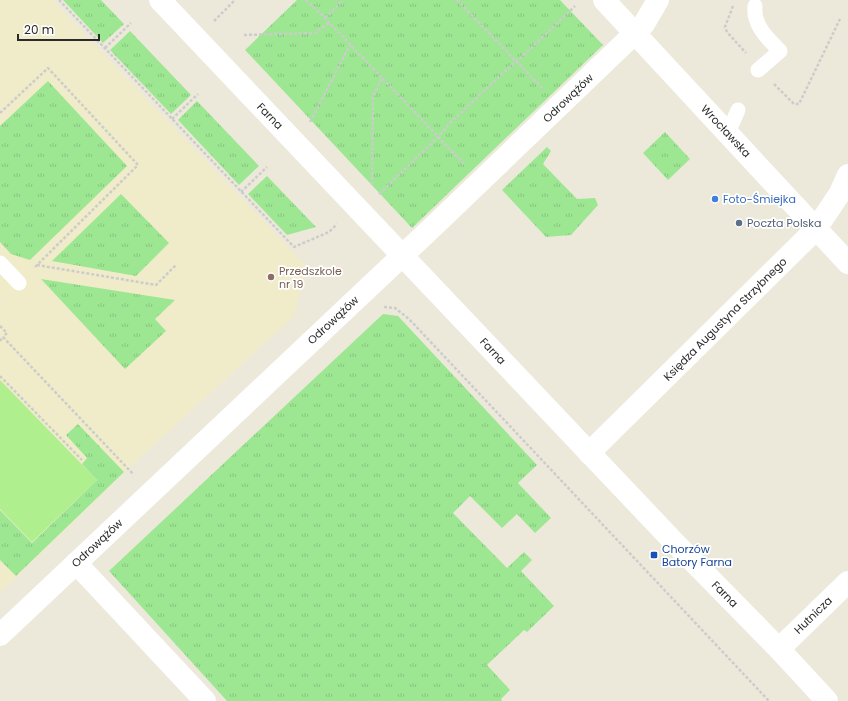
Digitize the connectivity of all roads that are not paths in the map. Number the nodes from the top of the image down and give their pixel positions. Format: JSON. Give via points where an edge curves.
{"nodes":[{"id":1,"x":160,"y":0,"type":"edge"},
{"id":2,"x":604,"y":0,"type":"edge"},
{"id":3,"x":658,"y":0,"type":"edge"},
{"id":4,"x":755,"y":6,"type":"dead end"},
{"id":5,"x":635,"y":33,"type":"junction"},
{"id":6,"x":758,"y":70,"type":"dead end"},
{"id":7,"x":738,"y":110,"type":"dead end"},
{"id":8,"x":728,"y":133,"type":"junction"},
{"id":9,"x":848,"y":175,"type":"edge"},
{"id":10,"x":816,"y":229,"type":"junction"},
{"id":11,"x":402,"y":255,"type":"junction"},
{"id":12,"x":0,"y":263,"type":"edge"},
{"id":13,"x":848,"y":263,"type":"edge"},
{"id":14,"x":19,"y":283,"type":"road end"},
{"id":15,"x":589,"y":453,"type":"junction"},
{"id":16,"x":76,"y":563,"type":"junction"},
{"id":17,"x":848,"y":582,"type":"edge"},
{"id":18,"x":0,"y":635,"type":"edge"},
{"id":19,"x":779,"y":649,"type":"junction"},
{"id":20,"x":205,"y":701,"type":"edge"},
{"id":21,"x":827,"y":701,"type":"edge"}],
"edges":[{"from":1,"to":11,"type":"street","name":"Farna"},
{"from":2,"to":5,"type":"street","name":"Wrocławska"},
{"from":3,"to":5,"type":"street","name":"Odrowążów","via":[[644,24]]},
{"from":4,"to":6,"type":"lane","via":[[754,15],[761,31],[780,51]]},
{"from":5,"to":8,"type":"street","name":"Wrocławska"},
{"from":5,"to":11,"type":"street","name":"Odrowążów"},
{"from":7,"to":8,"type":"lane"},
{"from":8,"to":10,"type":"street","name":"Wrocławska"},
{"from":9,"to":10,"type":"street","name":"Księdza Augustyna Strzybnego","via":[[840,193]]},
{"from":10,"to":13,"type":"street","name":"Wrocławska"},
{"from":10,"to":15,"type":"street","name":"Księdza Augustyna Strzybnego"},
{"from":11,"to":15,"type":"street","name":"Farna"},
{"from":11,"to":16,"type":"street","name":"Odrowążów"},
{"from":12,"to":14,"type":"lane"},
{"from":15,"to":19,"type":"street","name":"Farna"},
{"from":16,"to":18,"type":"street","name":"Odrowążów"},
{"from":16,"to":20,"type":"street"},
{"from":17,"to":19,"type":"street","name":"Hutnicza"},
{"from":19,"to":21,"type":"street","name":"Farna"}]}
